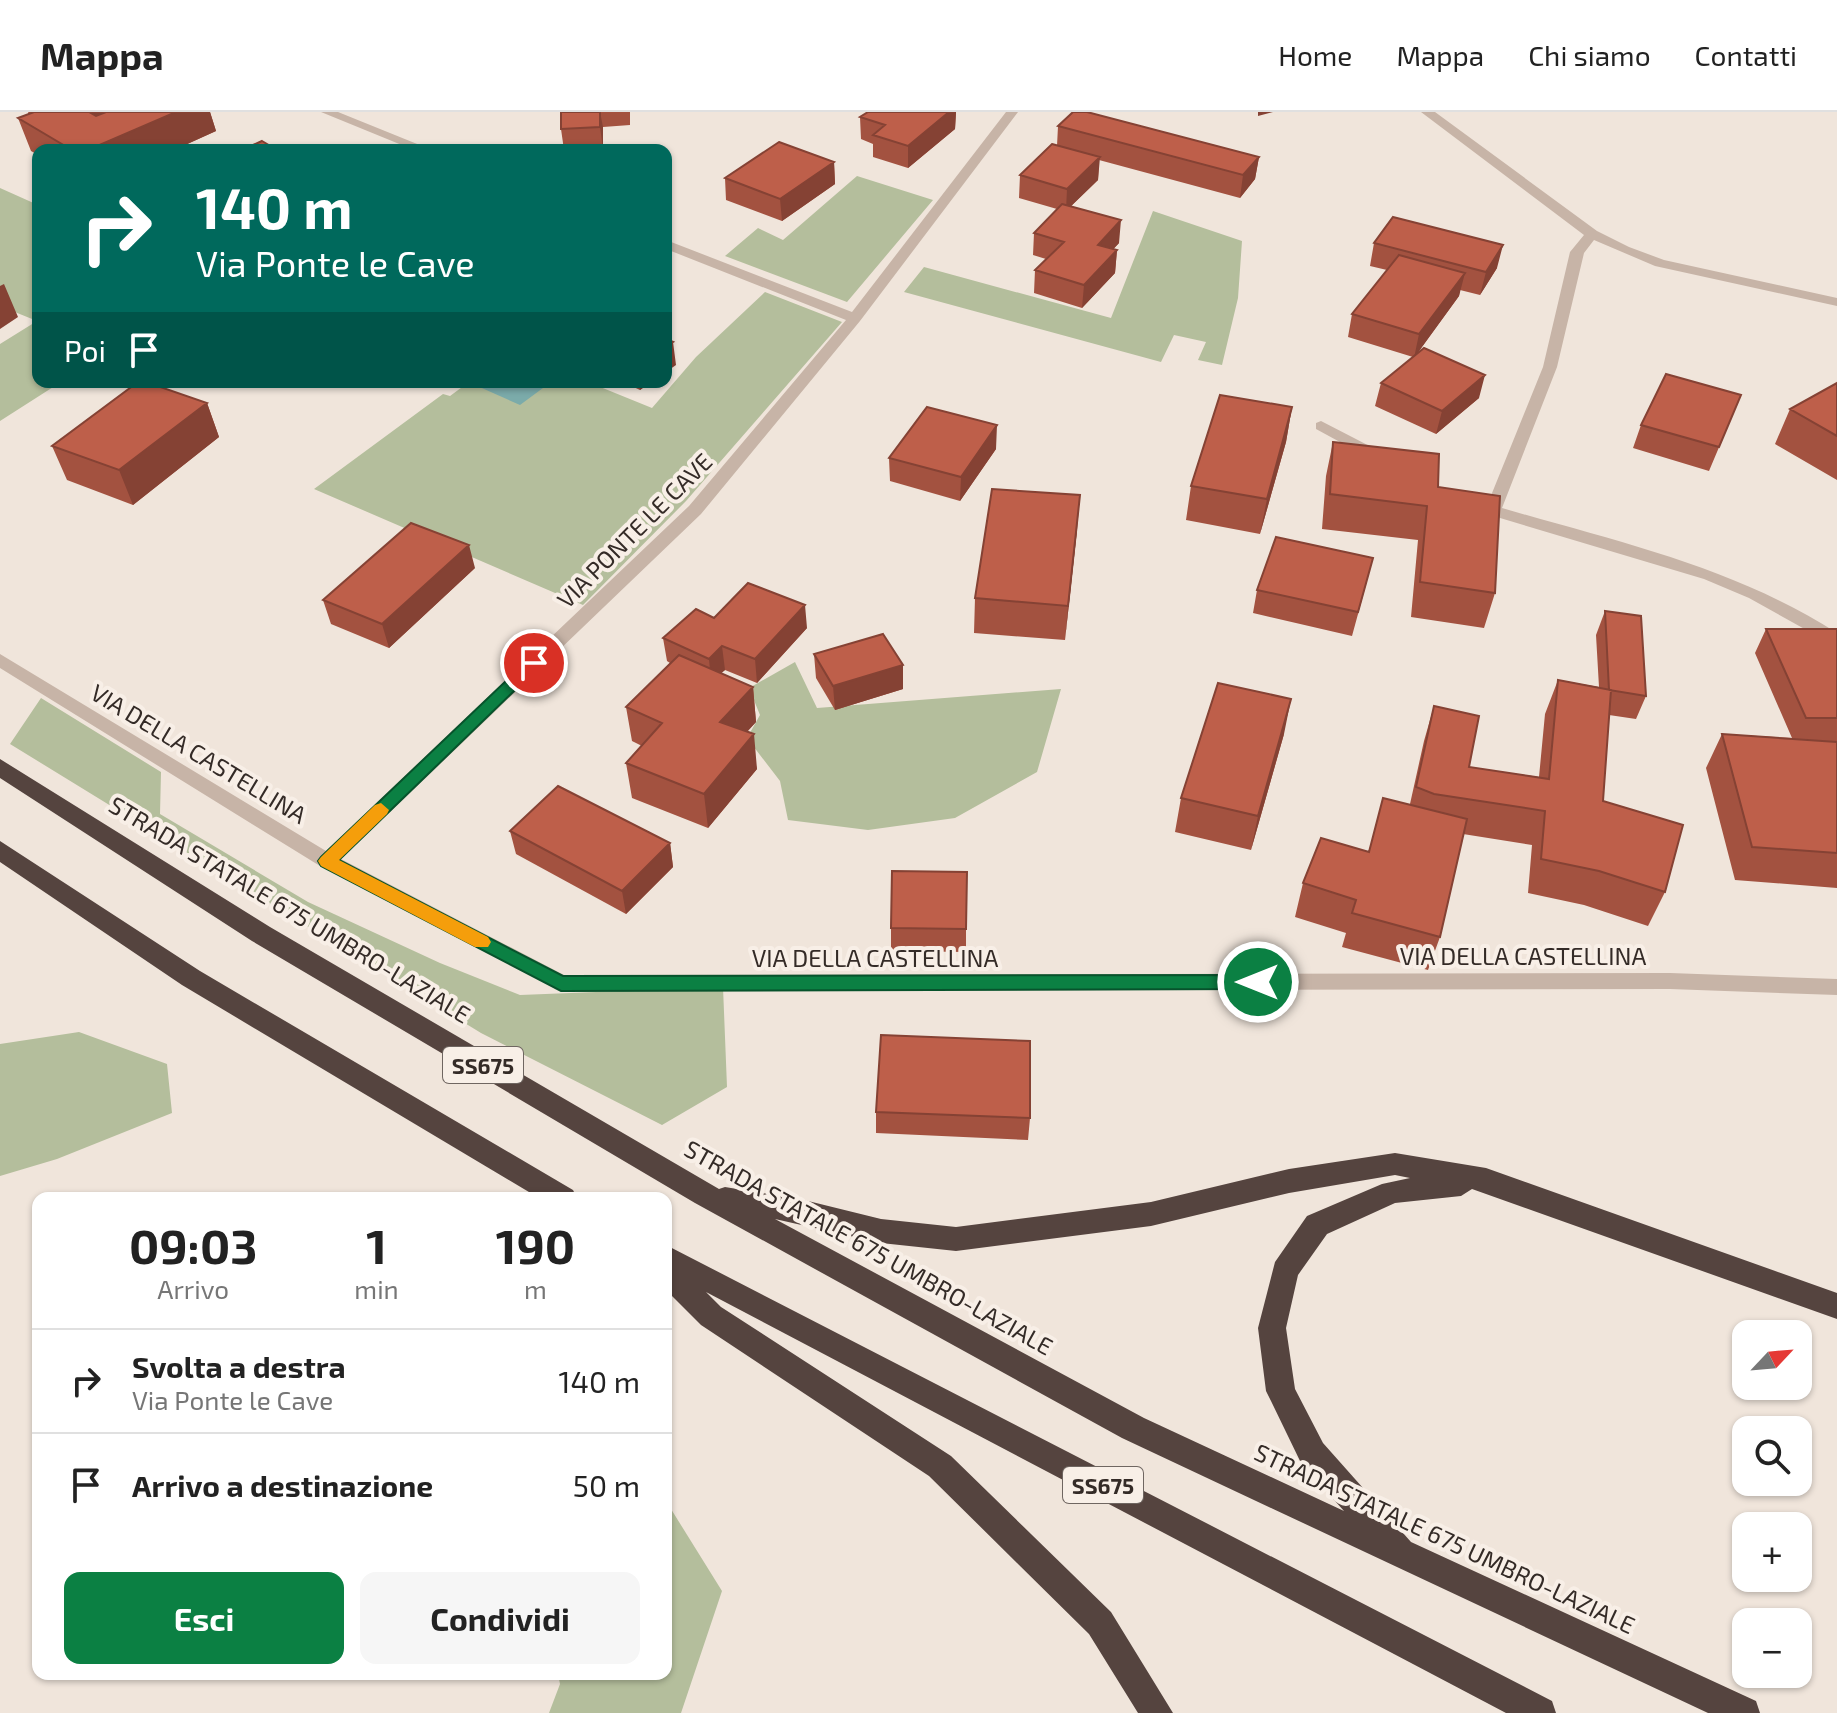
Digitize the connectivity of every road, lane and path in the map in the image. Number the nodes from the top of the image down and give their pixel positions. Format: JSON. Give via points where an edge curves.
{"nodes":[{"id":1,"x":327,"y":112,"type":"edge"},
{"id":2,"x":1012,"y":112,"type":"edge"},
{"id":3,"x":1427,"y":112,"type":"edge"},
{"id":4,"x":410,"y":144,"type":"edge"},
{"id":5,"x":1592,"y":234,"type":"junction"},
{"id":6,"x":672,"y":246,"type":"edge"},
{"id":7,"x":1837,"y":302,"type":"edge"},
{"id":8,"x":855,"y":318,"type":"junction"},
{"id":9,"x":1321,"y":426,"type":"dead end"},
{"id":10,"x":1391,"y":464,"type":"edge"},
{"id":11,"x":1461,"y":501,"type":"edge"},
{"id":12,"x":1493,"y":511,"type":"junction"},
{"id":13,"x":1837,"y":641,"type":"edge"},
{"id":14,"x":0,"y":660,"type":"edge"},
{"id":15,"x":0,"y":767,"type":"edge"},
{"id":16,"x":0,"y":850,"type":"edge"},
{"id":17,"x":327,"y":861,"type":"junction"},
{"id":18,"x":1837,"y":987,"type":"edge"},
{"id":19,"x":1486,"y":1180,"type":"junction"},
{"id":20,"x":553,"y":1192,"type":"edge"},
{"id":21,"x":705,"y":1195,"type":"junction"},
{"id":22,"x":672,"y":1260,"type":"edge"},
{"id":23,"x":672,"y":1277,"type":"edge"},
{"id":24,"x":1837,"y":1306,"type":"edge"},
{"id":25,"x":1405,"y":1556,"type":"junction"},
{"id":26,"x":1157,"y":1713,"type":"edge"},
{"id":27,"x":1540,"y":1713,"type":"edge"},
{"id":28,"x":1744,"y":1713,"type":"edge"}],
"edges":[{"from":1,"to":4,"type":"street"},
{"from":2,"to":8,"type":"street","name":"VIA PONTE LE CAVE"},
{"from":3,"to":5,"type":"street"},
{"from":5,"to":7,"type":"street","via":[[1660,263]]},
{"from":5,"to":12,"type":"street","via":[[1577,252],[1550,367]]},
{"from":6,"to":8,"type":"street"},
{"from":8,"to":17,"type":"street","name":"VIA PONTE LE CAVE","via":[[695,510]]},
{"from":9,"to":10,"type":"street"},
{"from":11,"to":12,"type":"street"},
{"from":12,"to":13,"type":"street","via":[[1707,574],[1807,619]]},
{"from":14,"to":17,"type":"street","name":"VIA DELLA CASTELLINA"},
{"from":15,"to":21,"type":"highway","name":"STRADA STATALE 675 UMBRO-LAZIALE","number":"SS675","via":[[261,934]]},
{"from":16,"to":20,"type":"highway","via":[[191,978]]},
{"from":17,"to":18,"type":"street","name":"VIA DELLA CASTELLINA","via":[[561,983],[1670,981]]},
{"from":19,"to":21,"type":"highway","via":[[1395,1164],[1289,1181],[1151,1214],[956,1239],[881,1231]]},
{"from":19,"to":24,"type":"highway"},
{"from":19,"to":25,"type":"highway","via":[[1392,1192],[1317,1225],[1285,1271],[1272,1328],[1281,1391],[1312,1453]]},
{"from":21,"to":25,"type":"highway","name":"STRADA STATALE 675 UMBRO-LAZIALE","number":"SS675","via":[[1133,1428]]},
{"from":22,"to":27,"type":"highway","number":"SS675"},
{"from":23,"to":26,"type":"highway","via":[[711,1316],[940,1466],[1100,1623]]},
{"from":25,"to":28,"type":"highway","name":"STRADA STATALE 675 UMBRO-LAZIALE","number":"SS675"}]}
